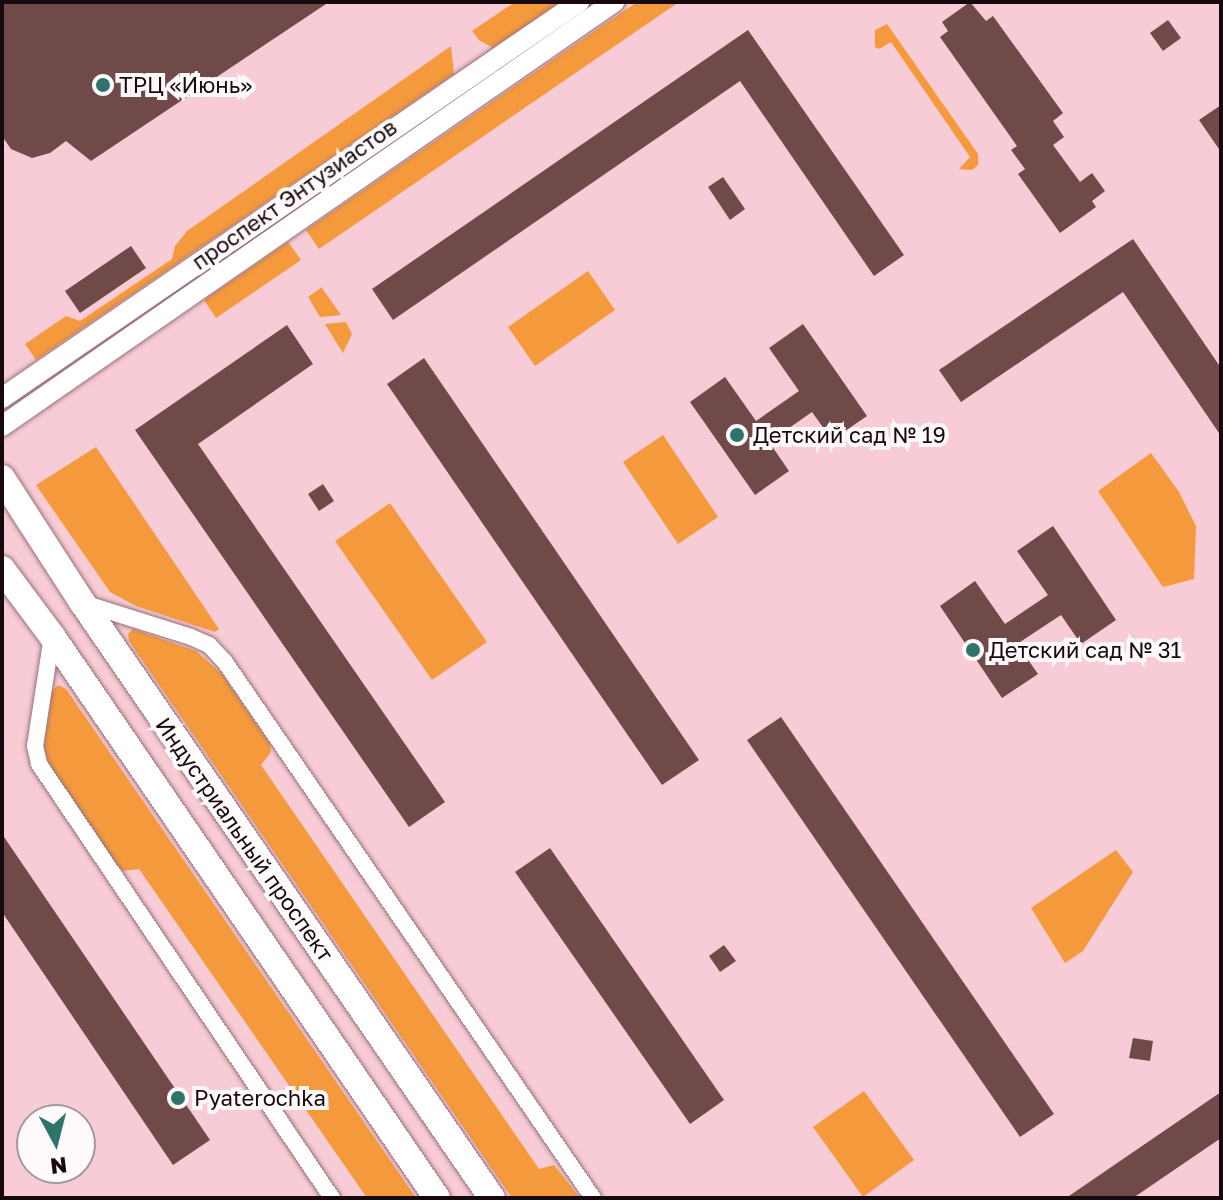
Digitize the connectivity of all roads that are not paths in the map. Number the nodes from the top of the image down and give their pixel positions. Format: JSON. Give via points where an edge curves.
{"nodes":[{"id":1,"x":579,"y":2,"type":"edge"},
{"id":2,"x":614,"y":2,"type":"edge"},
{"id":3,"x":2,"y":398,"type":"edge"},
{"id":4,"x":2,"y":426,"type":"edge"},
{"id":5,"x":2,"y":478,"type":"edge"},
{"id":6,"x":2,"y":569,"type":"edge"},
{"id":7,"x":82,"y":602,"type":"junction"},
{"id":8,"x":52,"y":636,"type":"junction"},
{"id":9,"x":332,"y":1198,"type":"edge"},
{"id":10,"x":437,"y":1198,"type":"edge"},
{"id":11,"x":492,"y":1198,"type":"edge"},
{"id":12,"x":593,"y":1198,"type":"edge"}],
"edges":[{"from":1,"to":3,"type":"street","name":"проспект Энтузиастов"},
{"from":2,"to":4,"type":"street","name":"проспект Энтузиастов"},
{"from":5,"to":7,"type":"main road","name":"Индустриальный проспект"},
{"from":6,"to":8,"type":"main road","name":"Индустриальный проспект"},
{"from":7,"to":11,"type":"main road","name":"Индустриальный проспект"},
{"from":7,"to":12,"type":"street","via":[[191,637],[209,645],[225,662]]},
{"from":8,"to":9,"type":"street","via":[[35,746],[43,772]]},
{"from":8,"to":10,"type":"main road","name":"Индустриальный проспект"}]}
